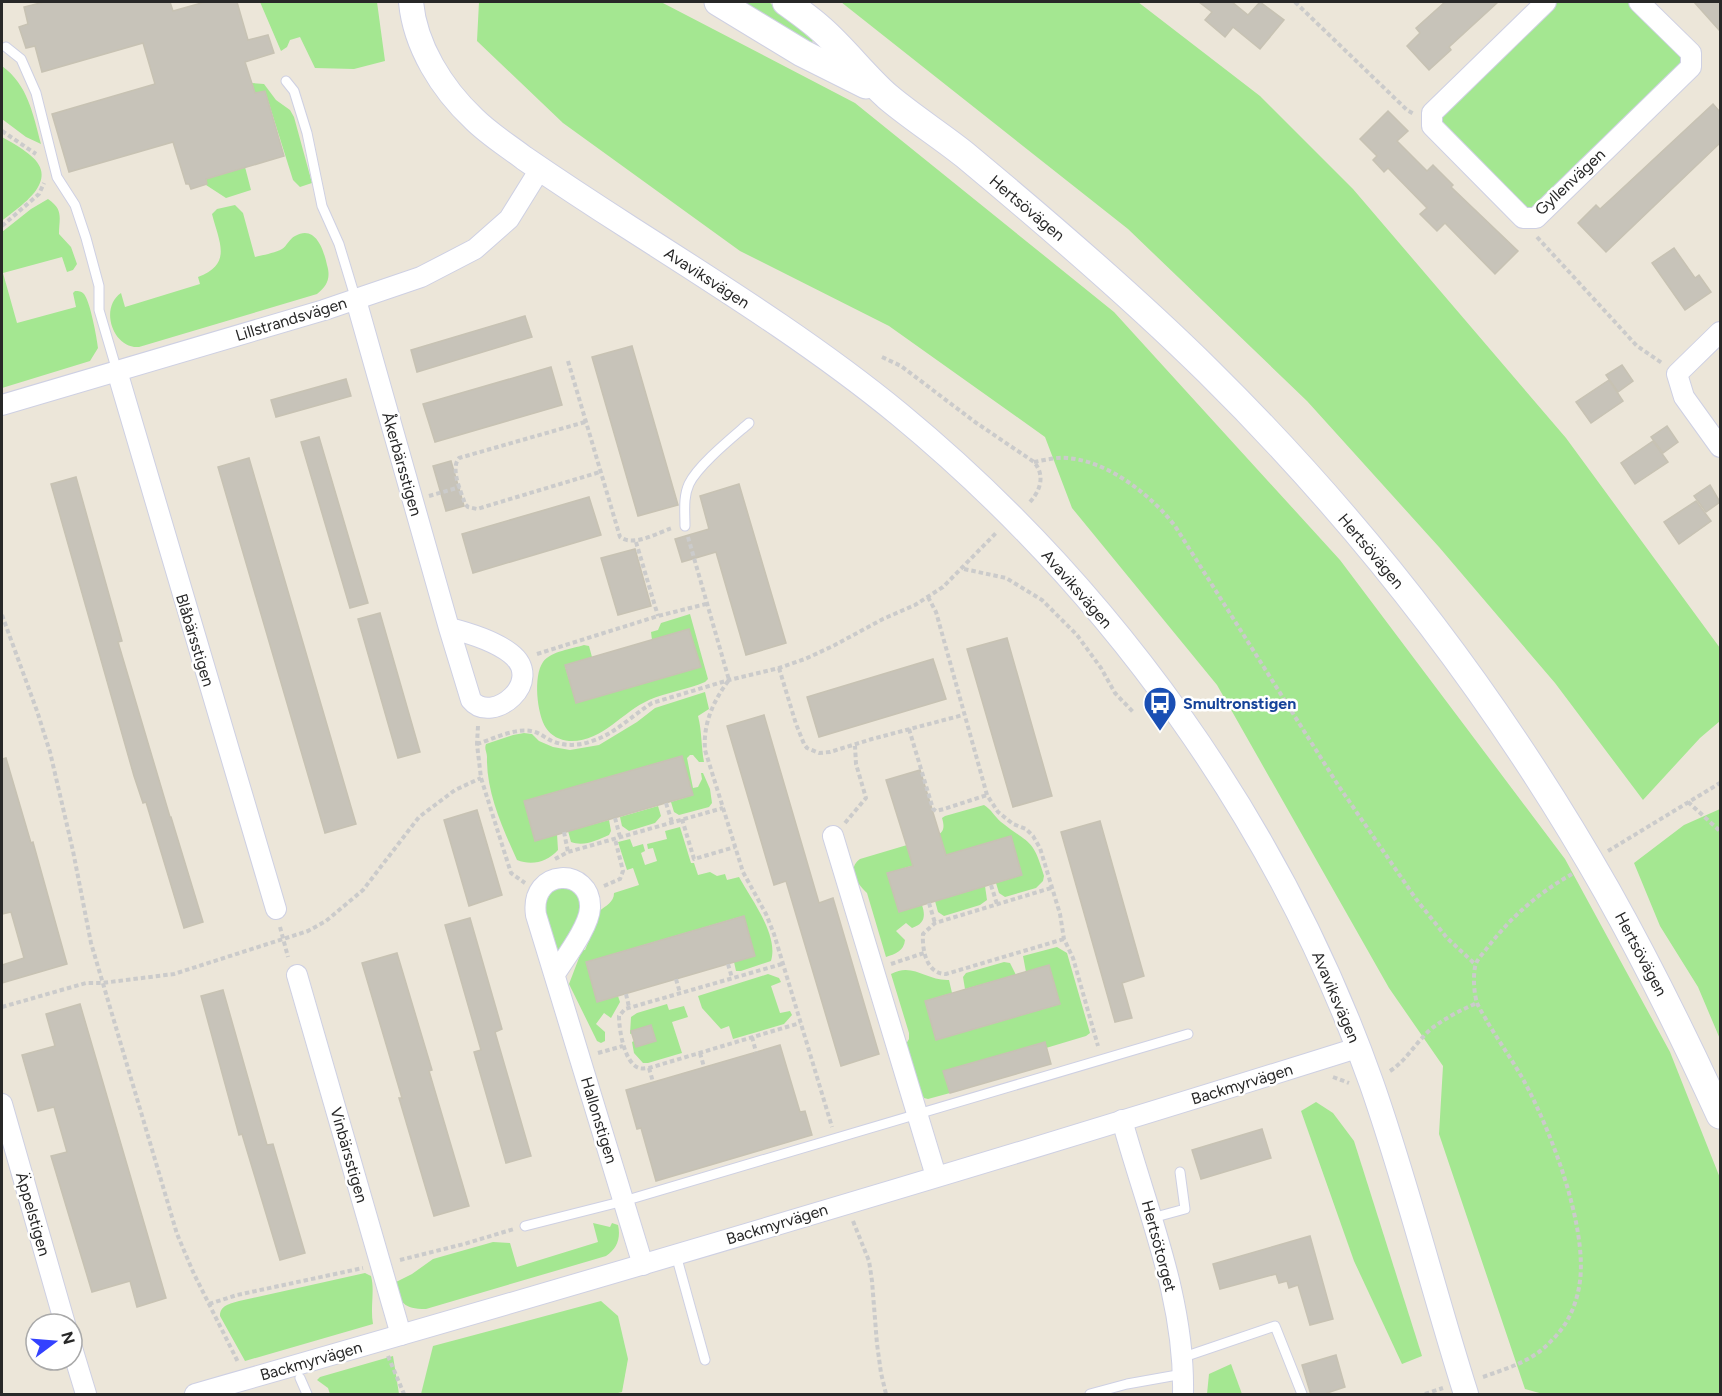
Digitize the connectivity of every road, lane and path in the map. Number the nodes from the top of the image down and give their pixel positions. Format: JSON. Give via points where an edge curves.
{"nodes":[{"id":1,"x":411,"y":2,"type":"edge"},
{"id":2,"x":718,"y":2,"type":"edge"},
{"id":3,"x":786,"y":2,"type":"edge"},
{"id":4,"x":1295,"y":2,"type":"edge"},
{"id":5,"x":1546,"y":2,"type":"edge"},
{"id":6,"x":1639,"y":2,"type":"edge"},
{"id":7,"x":6,"y":47,"type":"dead end"},
{"id":8,"x":286,"y":81,"type":"dead end"},
{"id":9,"x":887,"y":96,"type":"junction"},
{"id":10,"x":1432,"y":126,"type":"junction"},
{"id":11,"x":2,"y":131,"type":"edge"},
{"id":12,"x":40,"y":160,"type":"dead end"},
{"id":13,"x":540,"y":169,"type":"junction"},
{"id":14,"x":45,"y":175,"type":"dead end"},
{"id":15,"x":1523,"y":218,"type":"junction"},
{"id":16,"x":2,"y":226,"type":"edge"},
{"id":17,"x":356,"y":300,"type":"junction"},
{"id":18,"x":1720,"y":332,"type":"edge"},
{"id":19,"x":882,"y":357,"type":"dead end"},
{"id":20,"x":568,"y":361,"type":"dead end"},
{"id":21,"x":117,"y":371,"type":"junction"},
{"id":22,"x":1677,"y":374,"type":"junction"},
{"id":23,"x":2,"y":405,"type":"edge"},
{"id":24,"x":585,"y":422,"type":"junction"},
{"id":25,"x":749,"y":423,"type":"dead end"},
{"id":26,"x":1720,"y":447,"type":"edge"},
{"id":27,"x":1034,"y":462,"type":"junction"},
{"id":28,"x":600,"y":472,"type":"junction"},
{"id":29,"x":460,"y":487,"type":"junction"},
{"id":30,"x":413,"y":501,"type":"junction"},
{"id":31,"x":1027,"y":506,"type":"dead end"},
{"id":32,"x":685,"y":526,"type":"junction"},
{"id":33,"x":997,"y":532,"type":"dead end"},
{"id":34,"x":636,"y":542,"type":"junction"},
{"id":35,"x":963,"y":569,"type":"junction"},
{"id":36,"x":928,"y":597,"type":"junction"},
{"id":37,"x":706,"y":604,"type":"junction"},
{"id":38,"x":2,"y":615,"type":"edge"},
{"id":39,"x":658,"y":616,"type":"junction"},
{"id":40,"x":449,"y":628,"type":"junction"},
{"id":41,"x":519,"y":664,"type":"junction"},
{"id":42,"x":779,"y":668,"type":"junction"},
{"id":43,"x":729,"y":680,"type":"junction"},
{"id":44,"x":480,"y":708,"type":"junction"},
{"id":45,"x":1133,"y":712,"type":"dead end"},
{"id":46,"x":963,"y":715,"type":"junction"},
{"id":47,"x":909,"y":729,"type":"junction"},
{"id":48,"x":477,"y":744,"type":"junction"},
{"id":49,"x":855,"y":746,"type":"junction"},
{"id":50,"x":481,"y":778,"type":"junction"},
{"id":51,"x":1720,"y":783,"type":"edge"},
{"id":52,"x":987,"y":795,"type":"junction"},
{"id":53,"x":1688,"y":802,"type":"junction"},
{"id":54,"x":666,"y":803,"type":"dead end"},
{"id":55,"x":723,"y":808,"type":"junction"},
{"id":56,"x":615,"y":818,"type":"dead end"},
{"id":57,"x":682,"y":819,"type":"junction"},
{"id":58,"x":672,"y":822,"type":"junction"},
{"id":59,"x":1720,"y":831,"type":"edge"},
{"id":60,"x":564,"y":832,"type":"dead end"},
{"id":61,"x":833,"y":836,"type":"joint"},
{"id":62,"x":620,"y":837,"type":"junction"},
{"id":63,"x":615,"y":839,"type":"junction"},
{"id":64,"x":735,"y":847,"type":"junction"},
{"id":65,"x":568,"y":852,"type":"junction"},
{"id":66,"x":1607,"y":852,"type":"dead end"},
{"id":67,"x":1572,"y":873,"type":"dead end"},
{"id":68,"x":991,"y":885,"type":"dead end"},
{"id":69,"x":543,"y":887,"type":"junction"},
{"id":70,"x":1050,"y":888,"type":"junction"},
{"id":71,"x":588,"y":894,"type":"junction"},
{"id":72,"x":929,"y":903,"type":"dead end"},
{"id":73,"x":997,"y":904,"type":"junction"},
{"id":74,"x":276,"y":909,"type":"joint"},
{"id":75,"x":935,"y":923,"type":"junction"},
{"id":76,"x":283,"y":939,"type":"junction"},
{"id":77,"x":1064,"y":939,"type":"junction"},
{"id":78,"x":924,"y":953,"type":"junction"},
{"id":79,"x":728,"y":964,"type":"dead end"},
{"id":80,"x":782,"y":964,"type":"junction"},
{"id":81,"x":1475,"y":964,"type":"junction"},
{"id":82,"x":874,"y":968,"type":"junction"},
{"id":83,"x":555,"y":974,"type":"junction"},
{"id":84,"x":297,"y":975,"type":"joint"},
{"id":85,"x":732,"y":978,"type":"junction"},
{"id":86,"x":676,"y":979,"type":"dead end"},
{"id":87,"x":102,"y":983,"type":"junction"},
{"id":88,"x":680,"y":993,"type":"junction"},
{"id":89,"x":626,"y":994,"type":"dead end"},
{"id":90,"x":2,"y":1007,"type":"edge"},
{"id":91,"x":629,"y":1007,"type":"junction"},
{"id":92,"x":800,"y":1023,"type":"junction"},
{"id":93,"x":1188,"y":1034,"type":"dead end"},
{"id":94,"x":752,"y":1037,"type":"junction"},
{"id":95,"x":623,"y":1046,"type":"junction"},
{"id":96,"x":1357,"y":1048,"type":"junction"},
{"id":97,"x":756,"y":1052,"type":"dead end"},
{"id":98,"x":700,"y":1053,"type":"junction"},
{"id":99,"x":580,"y":1059,"type":"junction"},
{"id":100,"x":1102,"y":1059,"type":"junction"},
{"id":101,"x":704,"y":1067,"type":"dead end"},
{"id":102,"x":649,"y":1068,"type":"junction"},
{"id":103,"x":653,"y":1082,"type":"dead end"},
{"id":104,"x":2,"y":1104,"type":"edge"},
{"id":105,"x":918,"y":1114,"type":"junction"},
{"id":106,"x":1720,"y":1115,"type":"edge"},
{"id":107,"x":1122,"y":1120,"type":"junction"},
{"id":108,"x":835,"y":1138,"type":"junction"},
{"id":109,"x":1180,"y":1172,"type":"dead end"},
{"id":110,"x":936,"y":1176,"type":"junction"},
{"id":111,"x":624,"y":1201,"type":"junction"},
{"id":112,"x":851,"y":1215,"type":"dead end"},
{"id":113,"x":1152,"y":1218,"type":"junction"},
{"id":114,"x":525,"y":1226,"type":"joint"},
{"id":115,"x":676,"y":1255,"type":"junction"},
{"id":116,"x":380,"y":1264,"type":"junction"},
{"id":117,"x":643,"y":1264,"type":"junction"},
{"id":118,"x":209,"y":1304,"type":"junction"},
{"id":119,"x":62,"y":1312,"type":"edge"},
{"id":120,"x":392,"y":1338,"type":"junction"},
{"id":121,"x":705,"y":1360,"type":"dead end"},
{"id":122,"x":238,"y":1362,"type":"dead end"},
{"id":123,"x":1182,"y":1366,"type":"junction"},
{"id":124,"x":79,"y":1372,"type":"edge"},
{"id":125,"x":300,"y":1378,"type":"dead end"},
{"id":126,"x":1127,"y":1384,"type":"junction"},
{"id":127,"x":1472,"y":1387,"type":"edge"},
{"id":128,"x":1443,"y":1388,"type":"dead end"},
{"id":129,"x":86,"y":1395,"type":"edge"},
{"id":130,"x":195,"y":1395,"type":"edge"},
{"id":131,"x":307,"y":1395,"type":"edge"},
{"id":132,"x":404,"y":1395,"type":"edge"},
{"id":133,"x":886,"y":1395,"type":"edge"},
{"id":134,"x":1090,"y":1395,"type":"edge"},
{"id":135,"x":1126,"y":1395,"type":"edge"},
{"id":136,"x":1183,"y":1395,"type":"edge"},
{"id":137,"x":1302,"y":1395,"type":"edge"},
{"id":138,"x":1425,"y":1395,"type":"edge"}],
"edges":[{"from":1,"to":13,"type":"street","name":"Avaviksvägen","via":[[420,42],[451,93],[486,130]]},
{"from":2,"to":9,"type":"main road","name":"Hertsövägen","via":[[802,53]]},
{"from":3,"to":9,"type":"main road","name":"Hertsövägen","via":[[820,28]]},
{"from":4,"to":10,"type":"path","via":[[1407,110]]},
{"from":5,"to":10,"type":"street","via":[[1432,113]]},
{"from":6,"to":15,"type":"street","name":"Gyllenvägen","via":[[1691,53],[1691,67],[1536,218]]},
{"from":7,"to":21,"type":"lane","via":[[21,59],[33,85],[57,177],[75,205],[99,286],[99,310]]},
{"from":8,"to":17,"type":"lane","via":[[294,91],[322,206],[339,244]]},
{"from":9,"to":106,"type":"main road","name":"Hertsövägen","via":[[1053,229],[1208,371],[1334,507],[1399,585],[1512,740],[1605,888],[1664,996]]},
{"from":10,"to":15,"type":"street","name":"Gyllenvägen"},
{"from":11,"to":12,"type":"path"},
{"from":13,"to":17,"type":"street","name":"Lillstrandsvägen","via":[[509,219],[475,249],[421,277]]},
{"from":13,"to":96,"type":"street","name":"Avaviksvägen","via":[[738,298],[870,392],[955,462],[1049,555],[1160,690],[1237,802],[1304,924]]},
{"from":14,"to":16,"type":"path","via":[[39,194]]},
{"from":15,"to":22,"type":"path","via":[[1638,346]]},
{"from":17,"to":21,"type":"street","name":"Lillstrandsvägen"},
{"from":17,"to":30,"type":"street","name":"Åkerbärsstigen"},
{"from":18,"to":22,"type":"street"},
{"from":19,"to":27,"type":"path","via":[[901,366]]},
{"from":20,"to":24,"type":"path"},
{"from":21,"to":23,"type":"street","name":"Lillstrandsvägen"},
{"from":21,"to":74,"type":"street","name":"Blåbärsstigen"},
{"from":22,"to":26,"type":"street","via":[[1684,397]]},
{"from":24,"to":28,"type":"path"},
{"from":24,"to":29,"type":"path","via":[[459,458],[455,469]]},
{"from":25,"to":32,"type":"lane","via":[[713,455],[690,483]]},
{"from":27,"to":31,"type":"path","via":[[1041,484]]},
{"from":27,"to":81,"type":"path","via":[[1068,458],[1096,465],[1142,492],[1162,510],[1416,900]]},
{"from":28,"to":29,"type":"path","via":[[477,509],[465,504]]},
{"from":28,"to":34,"type":"path","via":[[620,537]]},
{"from":29,"to":30,"type":"path"},
{"from":30,"to":40,"type":"street","name":"Åkerbärsstigen"},
{"from":32,"to":34,"type":"path"},
{"from":32,"to":37,"type":"path"},
{"from":33,"to":35,"type":"path"},
{"from":34,"to":39,"type":"path"},
{"from":35,"to":36,"type":"path"},
{"from":35,"to":45,"type":"path","via":[[1006,578],[1042,600],[1077,635],[1115,693]]},
{"from":36,"to":42,"type":"path","via":[[806,659]]},
{"from":36,"to":46,"type":"path","via":[[936,612]]},
{"from":37,"to":39,"type":"path"},
{"from":37,"to":43,"type":"path"},
{"from":38,"to":87,"type":"path","via":[[50,752]]},
{"from":39,"to":41,"type":"path","via":[[529,657]]},
{"from":40,"to":41,"type":"street","via":[[511,653]]},
{"from":40,"to":44,"type":"street","name":"Åkerbärsstigen","via":[[471,700]]},
{"from":41,"to":44,"type":"street","via":[[522,685],[513,698]]},
{"from":42,"to":43,"type":"path"},
{"from":42,"to":49,"type":"path","via":[[807,748],[825,753]]},
{"from":43,"to":48,"type":"path","via":[[652,703],[611,734],[588,742],[553,742],[536,732],[525,731]]},
{"from":43,"to":55,"type":"path","via":[[716,699],[704,736]]},
{"from":44,"to":48,"type":"path"},
{"from":46,"to":47,"type":"path"},
{"from":46,"to":52,"type":"path"},
{"from":47,"to":49,"type":"path"},
{"from":47,"to":52,"type":"path","via":[[933,808],[944,809]]},
{"from":48,"to":50,"type":"path"},
{"from":49,"to":61,"type":"path","via":[[866,798]]},
{"from":50,"to":69,"type":"path","via":[[511,873]]},
{"from":50,"to":76,"type":"path","via":[[454,790],[419,817],[376,875],[342,909],[314,928]]},
{"from":51,"to":53,"type":"path"},
{"from":52,"to":70,"type":"path","via":[[998,812],[1033,836],[1046,864]]},
{"from":53,"to":59,"type":"path"},
{"from":53,"to":66,"type":"path"},
{"from":54,"to":58,"type":"path"},
{"from":55,"to":57,"type":"path"},
{"from":55,"to":64,"type":"path"},
{"from":56,"to":62,"type":"path"},
{"from":57,"to":58,"type":"path"},
{"from":57,"to":64,"type":"path","via":[[694,859]]},
{"from":58,"to":62,"type":"path"},
{"from":60,"to":65,"type":"path"},
{"from":61,"to":82,"type":"street"},
{"from":62,"to":63,"type":"path"},
{"from":63,"to":65,"type":"path"},
{"from":63,"to":71,"type":"path","via":[[623,871],[620,879]]},
{"from":64,"to":80,"type":"path","via":[[743,872],[766,914]]},
{"from":65,"to":69,"type":"path","via":[[553,860]]},
{"from":67,"to":81,"type":"path","via":[[1522,908]]},
{"from":68,"to":73,"type":"path"},
{"from":69,"to":71,"type":"street","via":[[559,879],[571,879]]},
{"from":69,"to":83,"type":"street","name":"Hallonstigen","via":[[534,902]]},
{"from":70,"to":73,"type":"path"},
{"from":70,"to":77,"type":"path"},
{"from":71,"to":83,"type":"street","via":[[590,909],[585,923]]},
{"from":72,"to":75,"type":"path"},
{"from":73,"to":75,"type":"path"},
{"from":74,"to":76,"type":"path"},
{"from":75,"to":78,"type":"path","via":[[922,934]]},
{"from":76,"to":84,"type":"path"},
{"from":76,"to":87,"type":"path","via":[[162,976]]},
{"from":77,"to":78,"type":"path","via":[[946,974],[932,969]]},
{"from":77,"to":100,"type":"path"},
{"from":78,"to":82,"type":"path"},
{"from":79,"to":85,"type":"path"},
{"from":80,"to":85,"type":"path"},
{"from":80,"to":92,"type":"path"},
{"from":81,"to":127,"type":"path","via":[[1477,1003],[1526,1084],[1556,1156],[1575,1223],[1581,1271],[1571,1313],[1551,1342],[1518,1365]]},
{"from":82,"to":105,"type":"street"},
{"from":83,"to":99,"type":"street","name":"Hallonstigen"},
{"from":84,"to":116,"type":"street","name":"Vinbärsstigen"},
{"from":85,"to":88,"type":"path"},
{"from":86,"to":88,"type":"path"},
{"from":87,"to":90,"type":"path","via":[[86,983]]},
{"from":87,"to":118,"type":"path","via":[[177,1234]]},
{"from":88,"to":91,"type":"path"},
{"from":89,"to":91,"type":"path"},
{"from":91,"to":95,"type":"path","via":[[619,1016]]},
{"from":92,"to":94,"type":"path"},
{"from":92,"to":108,"type":"path"},
{"from":93,"to":100,"type":"lane"},
{"from":94,"to":97,"type":"path"},
{"from":94,"to":98,"type":"path"},
{"from":95,"to":99,"type":"path"},
{"from":95,"to":102,"type":"path","via":[[632,1064]]},
{"from":96,"to":107,"type":"street","name":"Backmyrvägen"},
{"from":96,"to":127,"type":"street","name":"Avaviksvägen"},
{"from":98,"to":101,"type":"path"},
{"from":98,"to":102,"type":"path"},
{"from":99,"to":111,"type":"street","name":"Hallonstigen"},
{"from":100,"to":105,"type":"lane"},
{"from":102,"to":103,"type":"path"},
{"from":104,"to":119,"type":"street","name":"Äppelstigen"},
{"from":105,"to":108,"type":"lane"},
{"from":105,"to":110,"type":"street"},
{"from":107,"to":110,"type":"street","name":"Backmyrvägen"},
{"from":107,"to":113,"type":"street","name":"Hertsötorget"},
{"from":108,"to":111,"type":"lane"},
{"from":109,"to":113,"type":"lane","via":[[1185,1209]]},
{"from":110,"to":115,"type":"street","name":"Backmyrvägen"},
{"from":111,"to":114,"type":"lane"},
{"from":111,"to":117,"type":"street","name":"Hallonstigen"},
{"from":112,"to":133,"type":"path","via":[[869,1261]]},
{"from":113,"to":123,"type":"street","name":"Hertsötorget","via":[[1169,1276]]},
{"from":114,"to":116,"type":"path"},
{"from":115,"to":117,"type":"street","name":"Backmyrvägen"},
{"from":115,"to":121,"type":"lane"},
{"from":116,"to":118,"type":"path"},
{"from":116,"to":120,"type":"street","name":"Vinbärsstigen"},
{"from":117,"to":120,"type":"street","name":"Backmyrvägen"},
{"from":118,"to":122,"type":"path"},
{"from":120,"to":130,"type":"street","name":"Backmyrvägen"},
{"from":120,"to":132,"type":"path"},
{"from":123,"to":126,"type":"lane"},
{"from":123,"to":136,"type":"street","name":"Hertsötorget"},
{"from":123,"to":137,"type":"lane","via":[[1275,1326]]},
{"from":124,"to":129,"type":"street"},
{"from":125,"to":131,"type":"lane"},
{"from":126,"to":134,"type":"lane"},
{"from":126,"to":135,"type":"lane"},
{"from":128,"to":138,"type":"path"}]}
